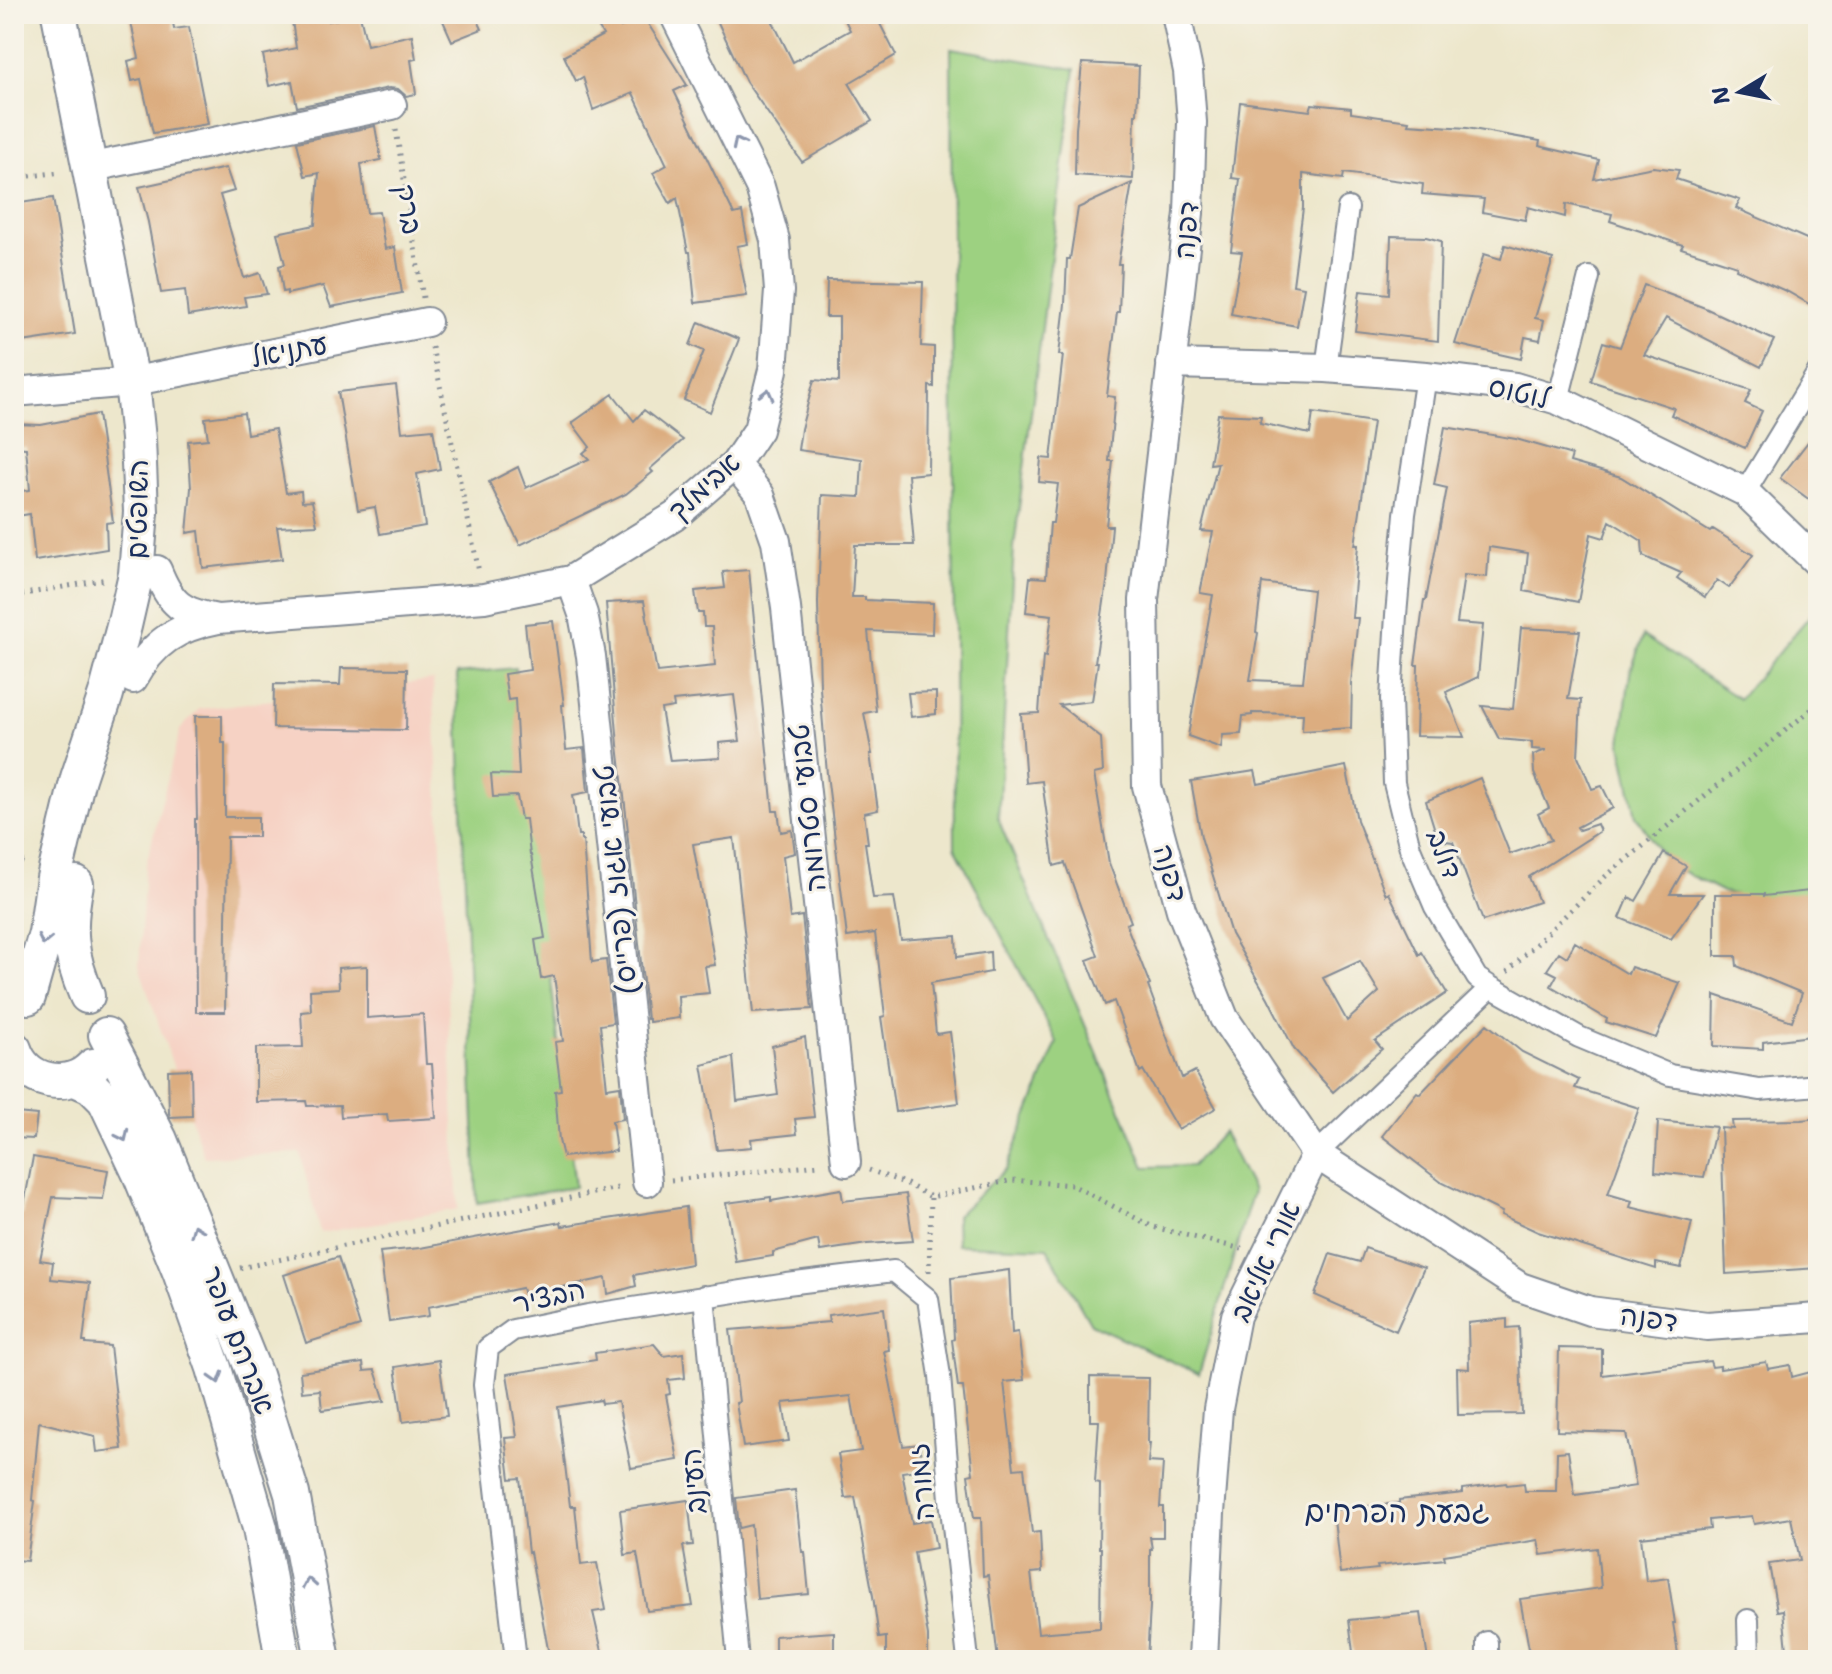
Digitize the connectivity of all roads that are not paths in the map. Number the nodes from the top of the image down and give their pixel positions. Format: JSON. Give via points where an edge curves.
{"nodes":[{"id":1,"x":59,"y":14,"type":"edge"},
{"id":2,"x":78,"y":14,"type":"edge"},
{"id":3,"x":674,"y":14,"type":"edge"},
{"id":4,"x":1176,"y":14,"type":"edge"},
{"id":5,"x":392,"y":105,"type":"road end"},
{"id":6,"x":99,"y":166,"type":"junction"},
{"id":7,"x":1348,"y":208,"type":"dead end"},
{"id":8,"x":1589,"y":277,"type":"dead end"},
{"id":9,"x":427,"y":322,"type":"road end"},
{"id":10,"x":1171,"y":364,"type":"junction"},
{"id":11,"x":1326,"y":368,"type":"junction"},
{"id":12,"x":1818,"y":372,"type":"edge"},
{"id":13,"x":1426,"y":376,"type":"junction"},
{"id":14,"x":141,"y":380,"type":"junction"},
{"id":15,"x":14,"y":392,"type":"edge"},
{"id":16,"x":1558,"y":400,"type":"junction"},
{"id":17,"x":735,"y":464,"type":"junction"},
{"id":18,"x":1745,"y":492,"type":"junction"},
{"id":19,"x":1818,"y":563,"type":"edge"},
{"id":20,"x":146,"y":572,"type":"junction"},
{"id":21,"x":571,"y":580,"type":"junction"},
{"id":22,"x":218,"y":619,"type":"junction"},
{"id":23,"x":133,"y":679,"type":"junction"},
{"id":24,"x":1491,"y":987,"type":"junction"},
{"id":25,"x":87,"y":996,"type":"junction"},
{"id":26,"x":18,"y":1009,"type":"edge"},
{"id":27,"x":106,"y":1035,"type":"junction"},
{"id":28,"x":17,"y":1064,"type":"edge"},
{"id":29,"x":75,"y":1079,"type":"junction"},
{"id":30,"x":1818,"y":1085,"type":"edge"},
{"id":31,"x":1316,"y":1154,"type":"junction"},
{"id":32,"x":846,"y":1162,"type":"road end"},
{"id":33,"x":647,"y":1182,"type":"road end"},
{"id":34,"x":704,"y":1296,"type":"junction"},
{"id":35,"x":928,"y":1299,"type":"joint"},
{"id":36,"x":1818,"y":1318,"type":"edge"},
{"id":37,"x":1748,"y":1620,"type":"dead end"},
{"id":38,"x":283,"y":1660,"type":"edge"},
{"id":39,"x":323,"y":1660,"type":"edge"},
{"id":40,"x":516,"y":1660,"type":"edge"},
{"id":41,"x":738,"y":1660,"type":"edge"},
{"id":42,"x":968,"y":1660,"type":"edge"},
{"id":43,"x":1203,"y":1660,"type":"edge"},
{"id":44,"x":1749,"y":1660,"type":"edge"}],
"edges":[{"from":1,"to":6,"type":"street","name":"השופטים"},
{"from":2,"to":6,"type":"street","name":"השופטים"},
{"from":17,"to":3,"type":"street","name":"אבימלך","one_way":true,"via":[[758,430],[773,370],[779,291],[775,240],[760,187]]},
{"from":4,"to":10,"type":"street","name":"דפנה","via":[[1192,122],[1189,213]]},
{"from":5,"to":6,"type":"street"},
{"from":6,"to":14,"type":"street","name":"השופטים"},
{"from":7,"to":11,"type":"street"},
{"from":8,"to":16,"type":"street"},
{"from":9,"to":14,"type":"street","name":"עתניאל"},
{"from":10,"to":11,"type":"street","name":"לוטוס"},
{"from":10,"to":31,"type":"street","name":"דפנה","via":[[1144,600],[1147,786],[1181,910],[1224,1018]]},
{"from":11,"to":13,"type":"street","name":"לוטוס"},
{"from":12,"to":18,"type":"street"},
{"from":13,"to":16,"type":"street","name":"לוטוס","via":[[1515,387]]},
{"from":13,"to":24,"type":"street","name":"דולב","via":[[1396,615],[1394,783],[1410,848],[1435,907],[1477,978]]},
{"from":14,"to":15,"type":"street","name":"עתניאל"},
{"from":14,"to":20,"type":"street","name":"השופטים","via":[[138,439]]},
{"from":16,"to":18,"type":"street","name":"לוטוס"},
{"from":17,"to":21,"type":"street","name":"אבימלך","via":[[675,516]]},
{"from":17,"to":32,"type":"street","name":"טבועי סטרומה","via":[[760,495],[776,541]]},
{"from":18,"to":19,"type":"street","name":"לוטוס"},
{"from":20,"to":22,"type":"street","name":"אבימלך","via":[[174,602]]},
{"from":20,"to":23,"type":"street","name":"השופטים","via":[[149,624]]},
{"from":20,"to":26,"type":"street","name":"השופטים","one_way":true,"via":[[78,778],[46,933]]},
{"from":21,"to":22,"type":"street","name":"אבימלך","via":[[484,598]]},
{"from":21,"to":33,"type":"street","name":"טבועי אגוז (פרייס)","via":[[591,656]]},
{"from":22,"to":23,"type":"street","name":"אבימלך","via":[[196,623],[163,641]]},
{"from":23,"to":25,"type":"street","name":"השופטים","via":[[100,782],[70,914],[75,968]]},
{"from":24,"to":30,"type":"street","name":"דולב","via":[[1579,1037],[1670,1075],[1760,1090]]},
{"from":24,"to":31,"type":"street","name":"אורי אליאב"},
{"from":25,"to":26,"type":"street","via":[[73,989],[42,989]]},
{"from":25,"to":27,"type":"street","name":"אברהם עופר","via":[[104,1020]]},
{"from":27,"to":29,"type":"street","via":[[97,1062]]},
{"from":39,"to":27,"type":"street","name":"אברהם עופר","one_way":true,"via":[[292,1494],[255,1375],[160,1140]]},
{"from":28,"to":29,"type":"street","via":[[49,1081]]},
{"from":29,"to":38,"type":"street","name":"אברהם עופר","one_way":true,"via":[[105,1100],[180,1272],[260,1528]]},
{"from":31,"to":36,"type":"street","name":"דפנה","via":[[1520,1287],[1590,1311],[1707,1326]]},
{"from":31,"to":43,"type":"street","name":"אורי אליאב","via":[[1236,1316],[1218,1409]]},
{"from":34,"to":35,"type":"street","name":"הבציר","via":[[894,1271]]},
{"from":34,"to":40,"type":"street","name":"הבציר","via":[[513,1330],[488,1348],[484,1385]]},
{"from":34,"to":41,"type":"street","name":"העינב"},
{"from":35,"to":42,"type":"street","name":"זמורה"},
{"from":37,"to":44,"type":"street"}]}
